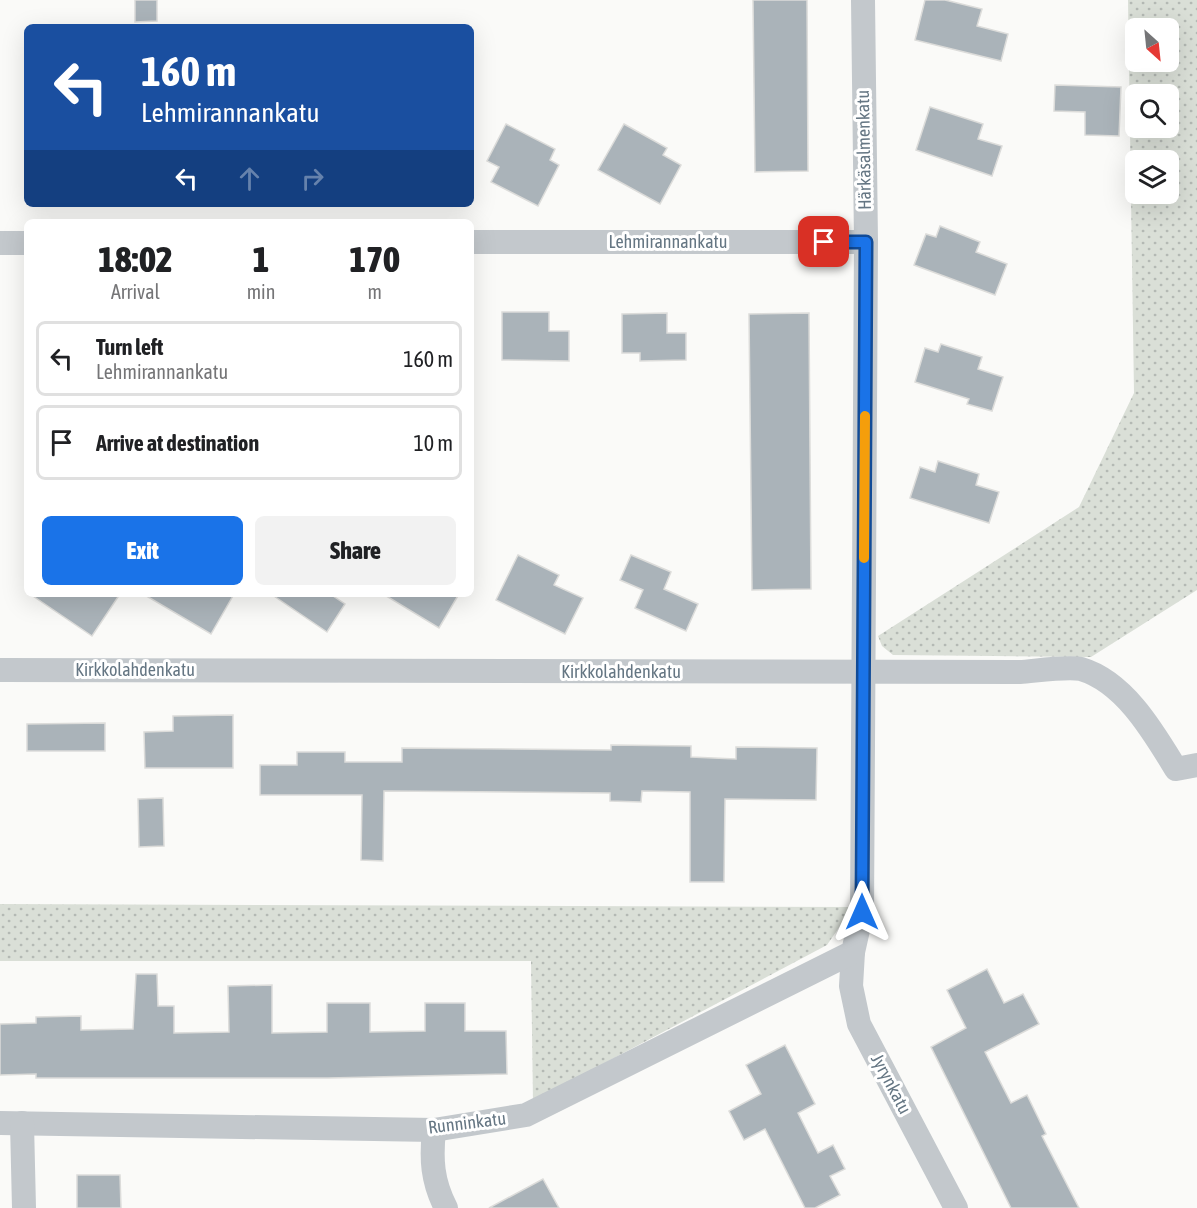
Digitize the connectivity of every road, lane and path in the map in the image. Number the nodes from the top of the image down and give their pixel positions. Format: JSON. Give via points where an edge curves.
{"nodes":[{"id":1,"x":863,"y":0,"type":"edge"},
{"id":2,"x":474,"y":242,"type":"edge"},
{"id":3,"x":866,"y":242,"type":"junction"},
{"id":4,"x":0,"y":243,"type":"edge"},
{"id":5,"x":24,"y":243,"type":"edge"},
{"id":6,"x":0,"y":670,"type":"edge"},
{"id":7,"x":864,"y":672,"type":"junction"},
{"id":8,"x":1197,"y":765,"type":"edge"},
{"id":9,"x":853,"y":952,"type":"junction"},
{"id":10,"x":11,"y":1123,"type":"edge"},
{"id":11,"x":434,"y":1130,"type":"junction"},
{"id":12,"x":24,"y":1208,"type":"edge"},
{"id":13,"x":446,"y":1208,"type":"edge"},
{"id":14,"x":956,"y":1208,"type":"edge"}],
"edges":[{"from":1,"to":3,"type":"street","name":"Härkäsalmenkatu"},
{"from":2,"to":3,"type":"street","name":"Lehmirannankatu"},
{"from":3,"to":7,"type":"street","name":"Härkäsalmenkatu"},
{"from":4,"to":5,"type":"street"},
{"from":6,"to":7,"type":"street","name":"Kirkkolahdenkatu"},
{"from":7,"to":8,"type":"street","name":"Kirkkolahdenkatu","via":[[1080,669],[1107,684],[1140,711],[1176,768]]},
{"from":7,"to":9,"type":"street","name":"Härkäsalmenkatu","via":[[862,912]]},
{"from":9,"to":11,"type":"street","name":"Runninkatu","via":[[526,1115]]},
{"from":9,"to":14,"type":"street","name":"Jyrynkatu","via":[[850,986],[859,1024]]},
{"from":10,"to":11,"type":"street","name":"Runninkatu"},
{"from":10,"to":12,"type":"street"},
{"from":11,"to":13,"type":"street","via":[[430,1162]]}]}
